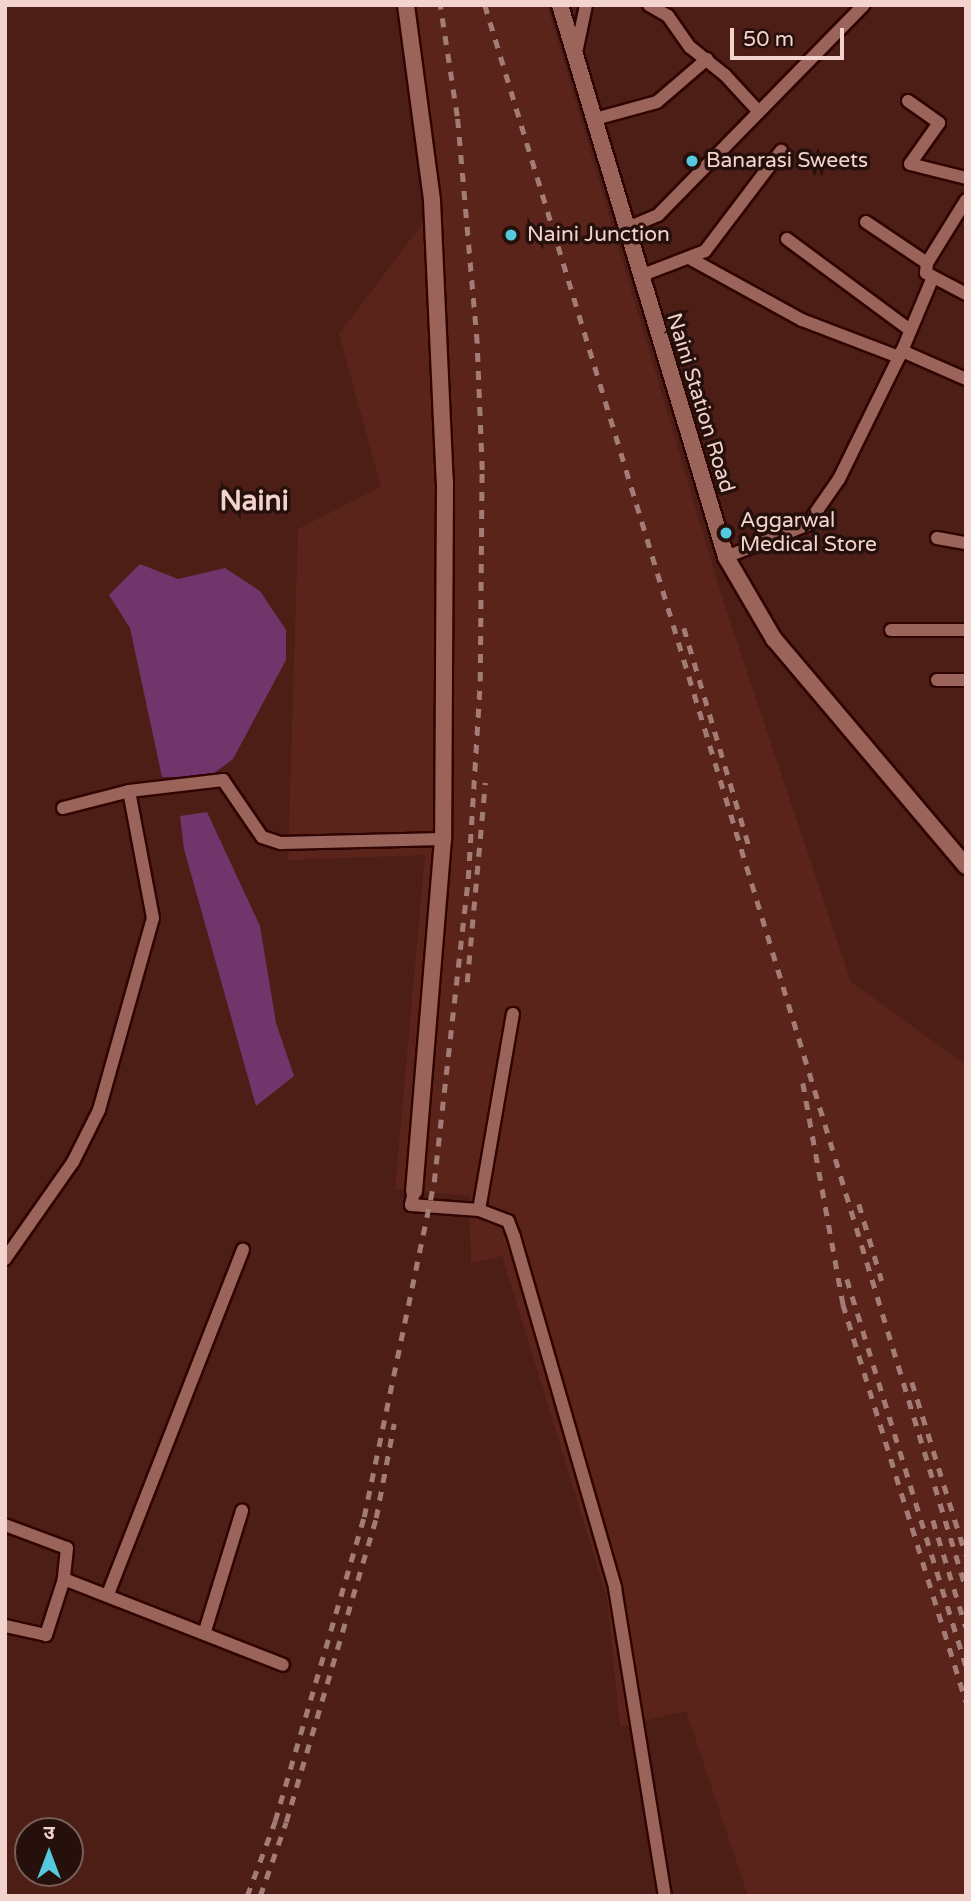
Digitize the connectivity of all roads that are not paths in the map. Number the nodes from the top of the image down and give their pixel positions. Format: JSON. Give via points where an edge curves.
{"nodes":[{"id":1,"x":406,"y":5,"type":"edge"},
{"id":2,"x":560,"y":5,"type":"edge"},
{"id":3,"x":586,"y":5,"type":"edge"},
{"id":4,"x":649,"y":5,"type":"edge"},
{"id":5,"x":863,"y":5,"type":"edge"},
{"id":6,"x":576,"y":53,"type":"junction"},
{"id":7,"x":707,"y":58,"type":"junction"},
{"id":8,"x":908,"y":101,"type":"dead end"},
{"id":9,"x":758,"y":112,"type":"junction"},
{"id":10,"x":595,"y":118,"type":"junction"},
{"id":11,"x":781,"y":151,"type":"dead end"},
{"id":12,"x":966,"y":178,"type":"edge"},
{"id":13,"x":966,"y":200,"type":"edge"},
{"id":14,"x":866,"y":222,"type":"dead end"},
{"id":15,"x":625,"y":229,"type":"junction"},
{"id":16,"x":787,"y":239,"type":"dead end"},
{"id":17,"x":691,"y":259,"type":"junction"},
{"id":18,"x":927,"y":263,"type":"junction"},
{"id":19,"x":640,"y":276,"type":"junction"},
{"id":20,"x":933,"y":277,"type":"junction"},
{"id":21,"x":966,"y":294,"type":"edge"},
{"id":22,"x":910,"y":330,"type":"junction"},
{"id":23,"x":901,"y":354,"type":"junction"},
{"id":24,"x":966,"y":379,"type":"edge"},
{"id":25,"x":937,"y":538,"type":"dead end"},
{"id":26,"x":966,"y":543,"type":"edge"},
{"id":27,"x":726,"y":557,"type":"junction"},
{"id":28,"x":891,"y":630,"type":"dead end"},
{"id":29,"x":966,"y":630,"type":"edge"},
{"id":30,"x":937,"y":680,"type":"dead end"},
{"id":31,"x":966,"y":680,"type":"edge"},
{"id":32,"x":129,"y":791,"type":"junction"},
{"id":33,"x":63,"y":808,"type":"dead end"},
{"id":34,"x":443,"y":839,"type":"junction"},
{"id":35,"x":966,"y":866,"type":"edge"},
{"id":36,"x":513,"y":1014,"type":"dead end"},
{"id":37,"x":414,"y":1191,"type":"joint"},
{"id":38,"x":479,"y":1210,"type":"junction"},
{"id":39,"x":243,"y":1249,"type":"dead end"},
{"id":40,"x":5,"y":1259,"type":"edge"},
{"id":41,"x":242,"y":1511,"type":"dead end"},
{"id":42,"x":5,"y":1525,"type":"edge"},
{"id":43,"x":64,"y":1579,"type":"junction"},
{"id":44,"x":108,"y":1594,"type":"junction"},
{"id":45,"x":5,"y":1626,"type":"edge"},
{"id":46,"x":205,"y":1631,"type":"junction"},
{"id":47,"x":283,"y":1665,"type":"dead end"},
{"id":48,"x":665,"y":1896,"type":"edge"}],
"edges":[{"from":1,"to":34,"type":"street","via":[[432,201],[445,482]]},
{"from":2,"to":6,"type":"street","name":"Naini Station Road"},
{"from":3,"to":6,"type":"street"},
{"from":4,"to":7,"type":"street","via":[[668,16],[690,47]]},
{"from":5,"to":9,"type":"street"},
{"from":6,"to":10,"type":"street","name":"Naini Station Road"},
{"from":7,"to":9,"type":"street"},
{"from":7,"to":10,"type":"street","via":[[650,106]]},
{"from":8,"to":12,"type":"street","via":[[939,123],[911,164]]},
{"from":9,"to":15,"type":"street","via":[[658,215]]},
{"from":10,"to":15,"type":"street","name":"Naini Station Road"},
{"from":11,"to":17,"type":"street","via":[[705,251]]},
{"from":13,"to":18,"type":"street"},
{"from":14,"to":18,"type":"street"},
{"from":15,"to":19,"type":"street","name":"Naini Station Road"},
{"from":16,"to":22,"type":"street"},
{"from":17,"to":19,"type":"street"},
{"from":17,"to":23,"type":"street","via":[[802,320]]},
{"from":18,"to":20,"type":"street","via":[[926,273]]},
{"from":19,"to":27,"type":"street","name":"Naini Station Road"},
{"from":20,"to":21,"type":"street"},
{"from":20,"to":22,"type":"street"},
{"from":22,"to":23,"type":"street"},
{"from":23,"to":24,"type":"street"},
{"from":23,"to":27,"type":"street","via":[[838,478],[807,525]]},
{"from":25,"to":26,"type":"street"},
{"from":27,"to":35,"type":"street","name":"Naini Station Road","via":[[774,639]]},
{"from":28,"to":29,"type":"street"},
{"from":30,"to":31,"type":"street"},
{"from":32,"to":33,"type":"street"},
{"from":32,"to":34,"type":"street","via":[[223,780],[261,838],[281,843]]},
{"from":32,"to":40,"type":"street","via":[[153,918],[99,1110],[73,1162]]},
{"from":34,"to":37,"type":"street"},
{"from":36,"to":38,"type":"street"},
{"from":37,"to":38,"type":"street","via":[[411,1205]]},
{"from":38,"to":48,"type":"street","via":[[508,1221],[514,1237],[615,1588]]},
{"from":39,"to":44,"type":"street"},
{"from":41,"to":46,"type":"street"},
{"from":42,"to":43,"type":"street","via":[[67,1548]]},
{"from":43,"to":44,"type":"street"},
{"from":43,"to":45,"type":"street","via":[[46,1635]]},
{"from":44,"to":46,"type":"street"},
{"from":46,"to":47,"type":"street"}]}
